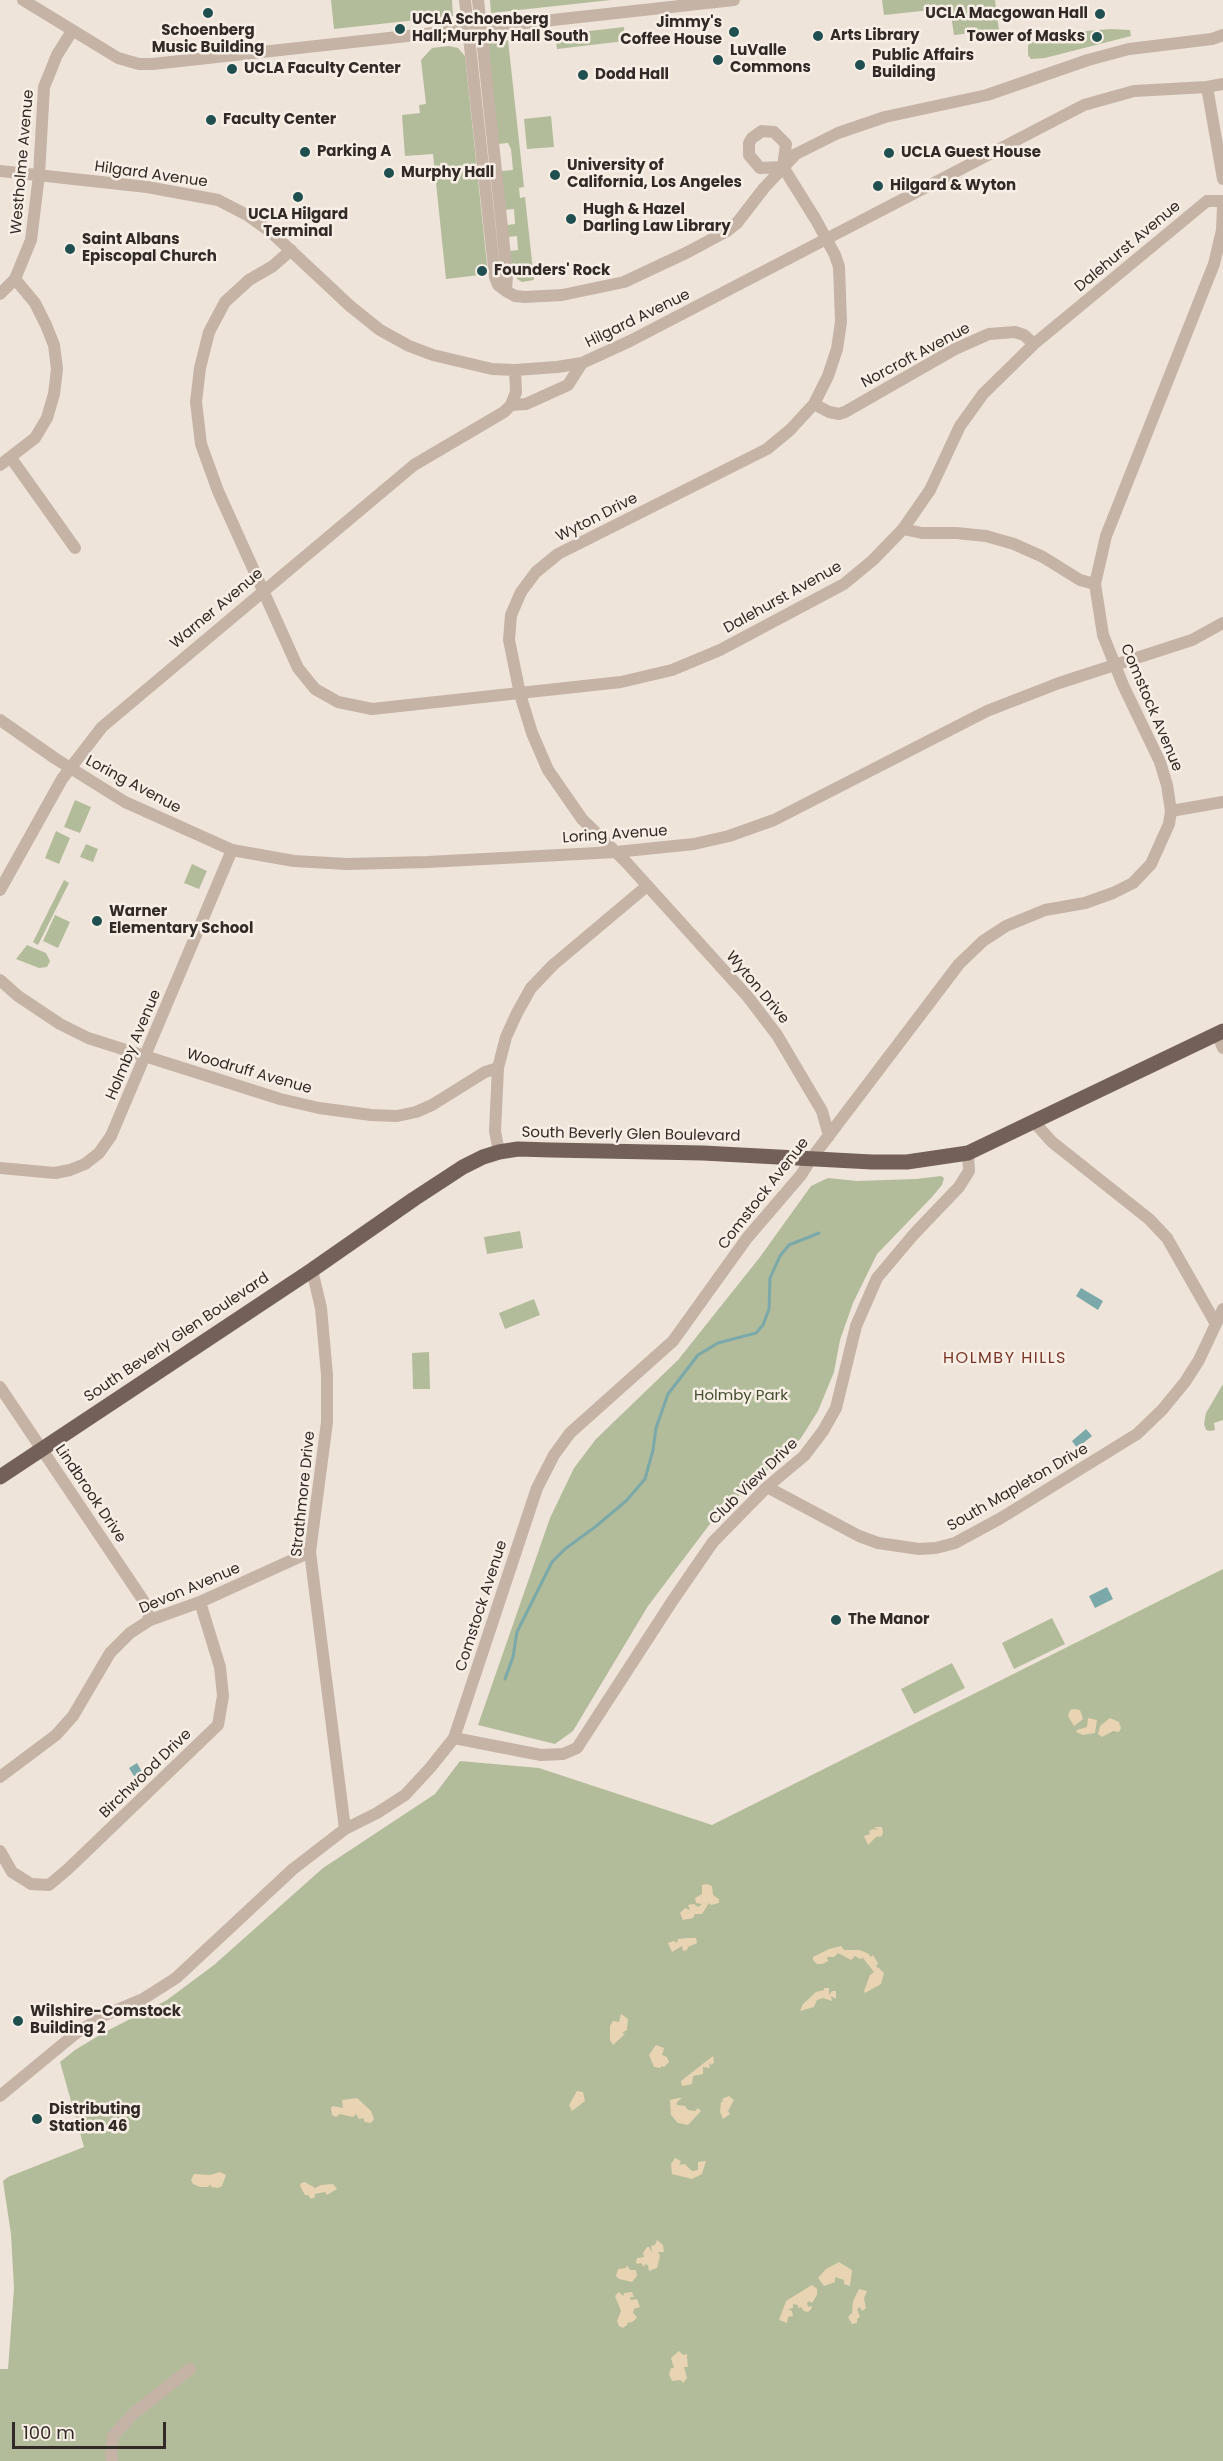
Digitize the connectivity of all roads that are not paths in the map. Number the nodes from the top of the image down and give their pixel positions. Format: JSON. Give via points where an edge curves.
{"nodes":[{"id":1,"x":24,"y":0,"type":"edge"},
{"id":2,"x":465,"y":0,"type":"edge"},
{"id":3,"x":478,"y":0,"type":"edge"},
{"id":4,"x":734,"y":0,"type":"edge"},
{"id":5,"x":474,"y":30,"type":"junction"},
{"id":6,"x":72,"y":31,"type":"junction"},
{"id":7,"x":1223,"y":35,"type":"edge"},
{"id":8,"x":1223,"y":84,"type":"edge"},
{"id":9,"x":1207,"y":87,"type":"junction"},
{"id":10,"x":783,"y":167,"type":"junction"},
{"id":11,"x":0,"y":171,"type":"edge"},
{"id":12,"x":39,"y":175,"type":"junction"},
{"id":13,"x":1223,"y":179,"type":"edge"},
{"id":14,"x":1223,"y":201,"type":"edge"},
{"id":15,"x":1223,"y":207,"type":"edge"},
{"id":16,"x":826,"y":239,"type":"junction"},
{"id":17,"x":291,"y":250,"type":"junction"},
{"id":18,"x":15,"y":279,"type":"junction"},
{"id":19,"x":0,"y":294,"type":"edge"},
{"id":20,"x":1034,"y":344,"type":"junction"},
{"id":21,"x":582,"y":363,"type":"junction"},
{"id":22,"x":515,"y":370,"type":"junction"},
{"id":23,"x":814,"y":404,"type":"junction"},
{"id":24,"x":511,"y":405,"type":"junction"},
{"id":25,"x":5,"y":462,"type":"edge"},
{"id":26,"x":903,"y":529,"type":"junction"},
{"id":27,"x":75,"y":548,"type":"dead end"},
{"id":28,"x":1095,"y":584,"type":"junction"},
{"id":29,"x":263,"y":590,"type":"junction"},
{"id":30,"x":1223,"y":623,"type":"edge"},
{"id":31,"x":1115,"y":665,"type":"junction"},
{"id":32,"x":519,"y":694,"type":"junction"},
{"id":33,"x":0,"y":720,"type":"edge"},
{"id":34,"x":70,"y":768,"type":"junction"},
{"id":35,"x":1223,"y":802,"type":"edge"},
{"id":36,"x":1171,"y":811,"type":"junction"},
{"id":37,"x":232,"y":850,"type":"junction"},
{"id":38,"x":616,"y":852,"type":"junction"},
{"id":39,"x":647,"y":886,"type":"junction"},
{"id":40,"x":0,"y":890,"type":"edge"},
{"id":41,"x":0,"y":980,"type":"edge"},
{"id":42,"x":1221,"y":1037,"type":"edge"},
{"id":43,"x":145,"y":1057,"type":"junction"},
{"id":44,"x":498,"y":1068,"type":"junction"},
{"id":45,"x":1034,"y":1122,"type":"junction"},
{"id":46,"x":829,"y":1136,"type":"junction"},
{"id":47,"x":499,"y":1152,"type":"junction"},
{"id":48,"x":968,"y":1153,"type":"junction"},
{"id":49,"x":810,"y":1159,"type":"junction"},
{"id":50,"x":0,"y":1168,"type":"edge"},
{"id":51,"x":312,"y":1270,"type":"junction"},
{"id":52,"x":1223,"y":1309,"type":"edge"},
{"id":53,"x":1216,"y":1324,"type":"junction"},
{"id":54,"x":0,"y":1387,"type":"edge"},
{"id":55,"x":42,"y":1449,"type":"junction"},
{"id":56,"x":0,"y":1477,"type":"edge"},
{"id":57,"x":767,"y":1487,"type":"junction"},
{"id":58,"x":310,"y":1552,"type":"junction"},
{"id":59,"x":200,"y":1602,"type":"junction"},
{"id":60,"x":150,"y":1620,"type":"junction"},
{"id":61,"x":454,"y":1738,"type":"junction"},
{"id":62,"x":0,"y":1777,"type":"edge"},
{"id":63,"x":345,"y":1829,"type":"junction"},
{"id":64,"x":0,"y":1851,"type":"edge"},
{"id":65,"x":0,"y":2097,"type":"edge"},
{"id":66,"x":190,"y":2369,"type":"dead end"},
{"id":67,"x":112,"y":2461,"type":"edge"}],
"edges":[{"from":1,"to":6,"type":"street"},
{"from":2,"to":5,"type":"street"},
{"from":3,"to":5,"type":"street"},
{"from":4,"to":5,"type":"street"},
{"from":5,"to":6,"type":"street","via":[[153,64],[117,58]]},
{"from":5,"to":10,"type":"street","via":[[495,277],[498,285],[515,296],[562,295],[649,273],[727,231]]},
{"from":6,"to":12,"type":"street","name":"Westholme Avenue","via":[[44,87]]},
{"from":7,"to":10,"type":"street","via":[[1088,60],[987,95],[867,122],[801,150]]},
{"from":8,"to":9,"type":"street","name":"Hilgard Avenue"},
{"from":9,"to":13,"type":"street"},
{"from":9,"to":16,"type":"street","name":"Hilgard Avenue","via":[[1134,91],[1084,105]]},
{"from":10,"to":16,"type":"street","name":"Wyton Drive"},
{"from":11,"to":12,"type":"street","name":"Hilgard Avenue"},
{"from":12,"to":17,"type":"street","name":"Hilgard Avenue","via":[[147,187],[218,200],[247,215]]},
{"from":12,"to":18,"type":"street","name":"Westholme Avenue","via":[[31,240]]},
{"from":14,"to":20,"type":"street","name":"Dalehurst Avenue","via":[[1207,201]]},
{"from":15,"to":28,"type":"street","name":"Comstock Avenue","via":[[1214,264],[1106,536]]},
{"from":16,"to":21,"type":"street","name":"Hilgard Avenue"},
{"from":16,"to":23,"type":"street","name":"Wyton Drive","via":[[839,267],[841,322],[837,349]]},
{"from":17,"to":22,"type":"street","name":"Hilgard Avenue","via":[[350,306],[409,346],[463,364]]},
{"from":17,"to":29,"type":"street","via":[[225,302],[209,332],[196,402],[201,444]]},
{"from":18,"to":19,"type":"street","name":"Westholme Avenue"},
{"from":18,"to":25,"type":"street","via":[[46,324],[57,369],[47,418],[34,438]]},
{"from":20,"to":23,"type":"street","name":"Norcroft Avenue","via":[[1024,334],[989,334],[955,349],[845,412],[829,412]]},
{"from":20,"to":26,"type":"street","name":"Dalehurst Avenue","via":[[982,393],[960,426],[930,490]]},
{"from":21,"to":22,"type":"street","name":"Hilgard Avenue"},
{"from":21,"to":24,"type":"street","name":"Warner Avenue","via":[[568,386],[526,404]]},
{"from":22,"to":24,"type":"street","via":[[516,392]]},
{"from":23,"to":32,"type":"street","name":"Wyton Drive","via":[[767,449],[558,554],[536,572],[511,615],[509,640]]},
{"from":24,"to":29,"type":"street","name":"Warner Avenue","via":[[414,465]]},
{"from":25,"to":27,"type":"street"},
{"from":26,"to":28,"type":"street","via":[[986,536],[1014,544],[1080,580]]},
{"from":26,"to":32,"type":"street","name":"Dalehurst Avenue","via":[[844,584],[720,650],[672,670],[621,682]]},
{"from":28,"to":31,"type":"street","name":"Comstock Avenue","via":[[1103,635]]},
{"from":29,"to":32,"type":"street","name":"Dalehurst Avenue","via":[[298,668],[315,689],[338,702],[372,709]]},
{"from":29,"to":34,"type":"street","name":"Warner Avenue","via":[[102,727]]},
{"from":30,"to":31,"type":"street","name":"Loring Avenue","via":[[1192,640]]},
{"from":31,"to":36,"type":"street","name":"Comstock Avenue","via":[[1160,762]]},
{"from":31,"to":38,"type":"street","name":"Loring Avenue","via":[[987,711],[774,820],[694,844]]},
{"from":32,"to":38,"type":"street","name":"Wyton Drive","via":[[548,770],[582,819]]},
{"from":33,"to":34,"type":"street","name":"Loring Avenue"},
{"from":34,"to":37,"type":"street","name":"Loring Avenue","via":[[144,811]]},
{"from":34,"to":40,"type":"street","name":"Warner Avenue"},
{"from":35,"to":36,"type":"street"},
{"from":36,"to":46,"type":"street","name":"Comstock Avenue","via":[[1163,841],[1151,864],[1132,883],[1085,903],[1025,916],[983,941],[959,963]]},
{"from":37,"to":38,"type":"street","name":"Loring Avenue","via":[[294,861],[347,864]]},
{"from":37,"to":43,"type":"street","name":"Holmby Avenue"},
{"from":38,"to":39,"type":"street","name":"Wyton Drive"},
{"from":39,"to":44,"type":"street","via":[[531,988],[513,1021]]},
{"from":39,"to":46,"type":"street","name":"Wyton Drive","via":[[748,996],[777,1035],[822,1111]]},
{"from":41,"to":43,"type":"street","name":"Woodruff Avenue","via":[[60,1024]]},
{"from":42,"to":45,"type":"main road","name":"South Beverly Glen Boulevard"},
{"from":43,"to":44,"type":"street","name":"Woodruff Avenue","via":[[280,1099],[319,1108],[397,1116],[432,1105]]},
{"from":43,"to":50,"type":"street","name":"Holmby Avenue","via":[[111,1136],[85,1164],[56,1173]]},
{"from":44,"to":47,"type":"street","via":[[495,1131]]},
{"from":45,"to":48,"type":"main road","name":"South Beverly Glen Boulevard"},
{"from":45,"to":53,"type":"street","via":[[1052,1142],[1149,1219],[1167,1238]]},
{"from":46,"to":49,"type":"street","name":"Comstock Avenue"},
{"from":47,"to":49,"type":"main road","name":"South Beverly Glen Boulevard","via":[[526,1149]]},
{"from":47,"to":51,"type":"main road","name":"South Beverly Glen Boulevard","via":[[463,1167]]},
{"from":48,"to":49,"type":"main road","name":"South Beverly Glen Boulevard","via":[[907,1162]]},
{"from":48,"to":57,"type":"street","name":"Club View Drive","via":[[969,1171],[959,1187],[878,1278],[856,1326],[836,1408],[823,1431],[804,1456]]},
{"from":49,"to":61,"type":"street","name":"Comstock Avenue","via":[[673,1341],[570,1433],[554,1455],[537,1488]]},
{"from":51,"to":55,"type":"main road","name":"South Beverly Glen Boulevard"},
{"from":51,"to":58,"type":"street","name":"Strathmore Drive","via":[[321,1308],[327,1422]]},
{"from":52,"to":53,"type":"street","name":"South Mapleton Drive"},
{"from":53,"to":57,"type":"street","name":"South Mapleton Drive","via":[[1177,1393],[1137,1434],[955,1543],[919,1549],[878,1543]]},
{"from":54,"to":55,"type":"street","name":"Lindbrook Drive"},
{"from":55,"to":56,"type":"main road","name":"South Beverly Glen Boulevard"},
{"from":55,"to":60,"type":"street","name":"Lindbrook Drive","via":[[143,1600]]},
{"from":57,"to":61,"type":"street","name":"Club View Drive","via":[[713,1542],[576,1748],[563,1754],[541,1755]]},
{"from":58,"to":59,"type":"street","name":"Devon Avenue"},
{"from":58,"to":63,"type":"street","name":"Strathmore Drive"},
{"from":59,"to":60,"type":"street","name":"Devon Avenue"},
{"from":59,"to":64,"type":"street","name":"Birchwood Drive","via":[[220,1667],[223,1696],[218,1725],[49,1885],[31,1884],[12,1872]]},
{"from":60,"to":62,"type":"street","name":"Devon Avenue","via":[[110,1653],[73,1716],[56,1735]]},
{"from":61,"to":63,"type":"street","name":"Comstock Avenue","via":[[405,1795]]},
{"from":63,"to":65,"type":"street","name":"Comstock Avenue","via":[[293,1869],[176,1978],[75,2034]]},
{"from":66,"to":67,"type":"street","via":[[134,2413],[112,2436]]}]}
